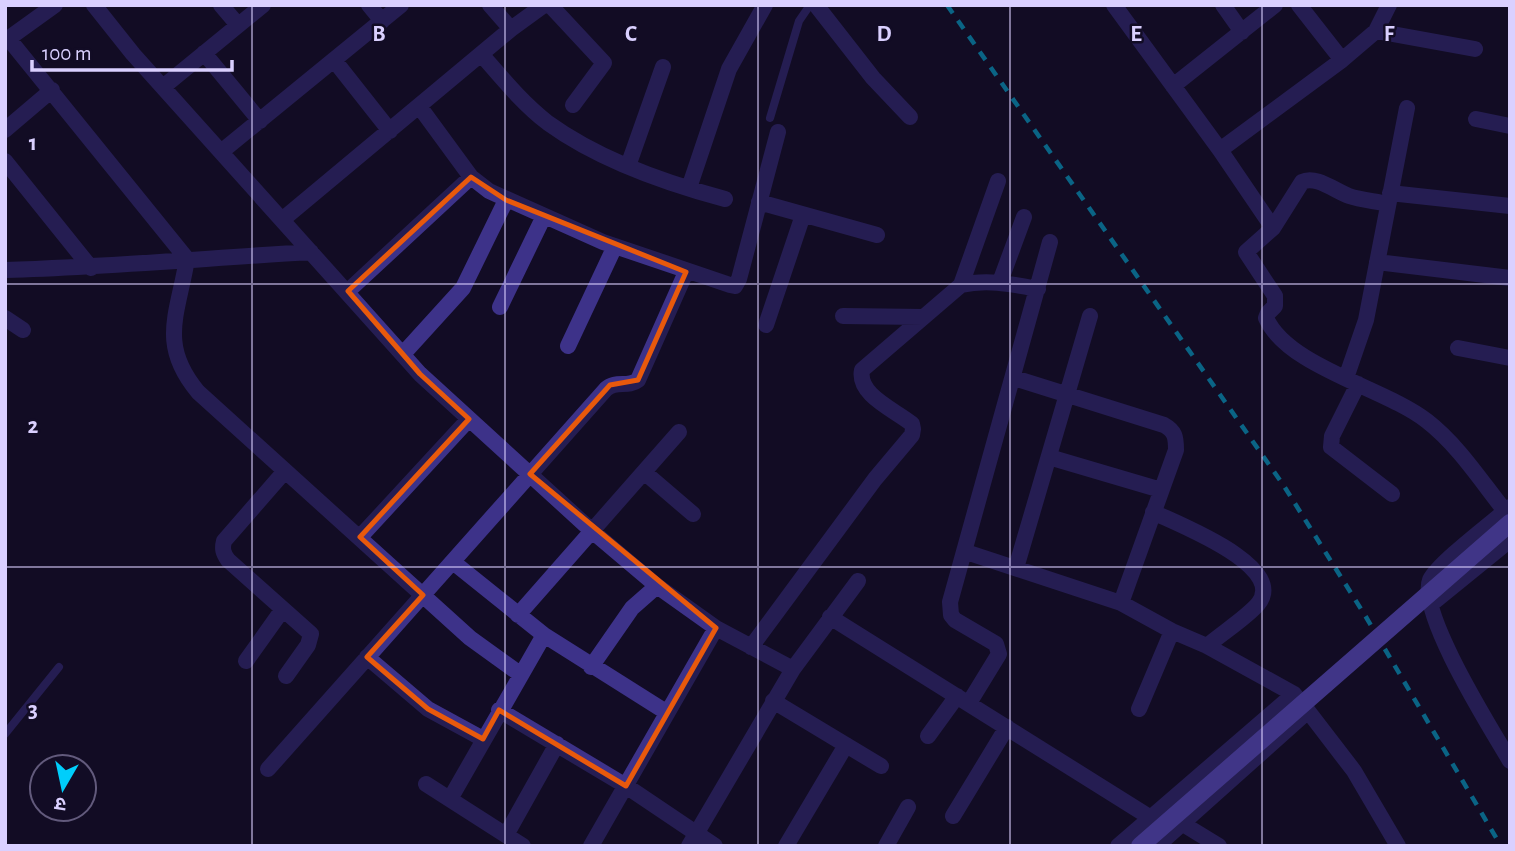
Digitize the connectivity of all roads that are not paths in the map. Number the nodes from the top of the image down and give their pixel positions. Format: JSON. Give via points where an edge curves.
{"nodes":[{"id":1,"x":55,"y":5,"type":"edge"},
{"id":2,"x":94,"y":5,"type":"edge"},
{"id":3,"x":221,"y":5,"type":"edge"},
{"id":4,"x":263,"y":5,"type":"edge"},
{"id":5,"x":369,"y":5,"type":"edge"},
{"id":6,"x":401,"y":5,"type":"edge"},
{"id":7,"x":490,"y":5,"type":"edge"},
{"id":8,"x":544,"y":5,"type":"edge"},
{"id":9,"x":550,"y":5,"type":"edge"},
{"id":10,"x":765,"y":5,"type":"edge"},
{"id":11,"x":810,"y":5,"type":"edge"},
{"id":12,"x":816,"y":5,"type":"edge"},
{"id":13,"x":1114,"y":5,"type":"edge"},
{"id":14,"x":1223,"y":5,"type":"edge"},
{"id":15,"x":1275,"y":5,"type":"edge"},
{"id":16,"x":1299,"y":5,"type":"edge"},
{"id":17,"x":1389,"y":5,"type":"edge"},
{"id":18,"x":382,"y":21,"type":"junction"},
{"id":19,"x":238,"y":25,"type":"junction"},
{"id":20,"x":511,"y":29,"type":"junction"},
{"id":21,"x":1376,"y":31,"type":"junction"},
{"id":22,"x":1242,"y":32,"type":"junction"},
{"id":23,"x":7,"y":40,"type":"edge"},
{"id":24,"x":1475,"y":48,"type":"dead end"},
{"id":25,"x":204,"y":53,"type":"junction"},
{"id":26,"x":481,"y":54,"type":"junction"},
{"id":27,"x":334,"y":60,"type":"junction"},
{"id":28,"x":1342,"y":60,"type":"junction"},
{"id":29,"x":663,"y":67,"type":"dead end"},
{"id":30,"x":1173,"y":86,"type":"junction"},
{"id":31,"x":163,"y":87,"type":"junction"},
{"id":32,"x":52,"y":90,"type":"junction"},
{"id":33,"x":573,"y":105,"type":"dead end"},
{"id":34,"x":419,"y":106,"type":"junction"},
{"id":35,"x":1407,"y":108,"type":"dead end"},
{"id":36,"x":910,"y":117,"type":"dead end"},
{"id":37,"x":1476,"y":119,"type":"dead end"},
{"id":38,"x":260,"y":121,"type":"junction"},
{"id":39,"x":774,"y":125,"type":"joint"},
{"id":40,"x":1510,"y":126,"type":"edge"},
{"id":41,"x":5,"y":130,"type":"edge"},
{"id":42,"x":390,"y":131,"type":"junction"},
{"id":43,"x":1220,"y":150,"type":"junction"},
{"id":44,"x":221,"y":152,"type":"junction"},
{"id":45,"x":5,"y":162,"type":"edge"},
{"id":46,"x":628,"y":166,"type":"junction"},
{"id":47,"x":471,"y":177,"type":"junction"},
{"id":48,"x":998,"y":181,"type":"dead end"},
{"id":49,"x":689,"y":188,"type":"junction"},
{"id":50,"x":725,"y":199,"type":"dead end"},
{"id":51,"x":1389,"y":199,"type":"junction"},
{"id":52,"x":506,"y":200,"type":"junction"},
{"id":53,"x":759,"y":202,"type":"junction"},
{"id":54,"x":1510,"y":206,"type":"edge"},
{"id":55,"x":803,"y":215,"type":"junction"},
{"id":56,"x":544,"y":216,"type":"junction"},
{"id":57,"x":1024,"y":217,"type":"dead end"},
{"id":58,"x":282,"y":220,"type":"junction"},
{"id":59,"x":1273,"y":228,"type":"junction"},
{"id":60,"x":877,"y":235,"type":"dead end"},
{"id":61,"x":1050,"y":242,"type":"dead end"},
{"id":62,"x":614,"y":246,"type":"junction"},
{"id":63,"x":311,"y":252,"type":"junction"},
{"id":64,"x":187,"y":259,"type":"junction"},
{"id":65,"x":1377,"y":262,"type":"junction"},
{"id":66,"x":91,"y":268,"type":"junction"},
{"id":67,"x":5,"y":270,"type":"edge"},
{"id":68,"x":686,"y":272,"type":"junction"},
{"id":69,"x":1510,"y":278,"type":"edge"},
{"id":70,"x":1000,"y":282,"type":"junction"},
{"id":71,"x":961,"y":285,"type":"junction"},
{"id":72,"x":1038,"y":289,"type":"junction"},
{"id":73,"x":348,"y":291,"type":"junction"},
{"id":74,"x":500,"y":307,"type":"dead end"},
{"id":75,"x":843,"y":316,"type":"dead end"},
{"id":76,"x":1090,"y":316,"type":"dead end"},
{"id":77,"x":923,"y":317,"type":"junction"},
{"id":78,"x":5,"y":318,"type":"edge"},
{"id":79,"x":766,"y":325,"type":"dead end"},
{"id":80,"x":23,"y":330,"type":"dead end"},
{"id":81,"x":568,"y":346,"type":"dead end"},
{"id":82,"x":1458,"y":348,"type":"dead end"},
{"id":83,"x":402,"y":354,"type":"junction"},
{"id":84,"x":1510,"y":358,"type":"edge"},
{"id":85,"x":1014,"y":378,"type":"junction"},
{"id":86,"x":1352,"y":381,"type":"junction"},
{"id":87,"x":1067,"y":395,"type":"junction"},
{"id":88,"x":469,"y":419,"type":"junction"},
{"id":89,"x":680,"y":432,"type":"dead end"},
{"id":90,"x":1049,"y":457,"type":"junction"},
{"id":91,"x":285,"y":471,"type":"junction"},
{"id":92,"x":645,"y":472,"type":"junction"},
{"id":93,"x":530,"y":474,"type":"junction"},
{"id":94,"x":1161,"y":489,"type":"junction"},
{"id":95,"x":1392,"y":494,"type":"dead end"},
{"id":96,"x":1153,"y":512,"type":"junction"},
{"id":97,"x":693,"y":514,"type":"dead end"},
{"id":98,"x":1508,"y":514,"type":"edge"},
{"id":99,"x":592,"y":531,"type":"junction"},
{"id":100,"x":360,"y":537,"type":"junction"},
{"id":101,"x":1510,"y":540,"type":"edge"},
{"id":102,"x":966,"y":552,"type":"junction"},
{"id":103,"x":453,"y":562,"type":"junction"},
{"id":104,"x":1016,"y":568,"type":"junction"},
{"id":105,"x":859,"y":581,"type":"dead end"},
{"id":106,"x":657,"y":586,"type":"junction"},
{"id":107,"x":423,"y":595,"type":"junction"},
{"id":108,"x":1121,"y":603,"type":"junction"},
{"id":109,"x":1430,"y":605,"type":"junction"},
{"id":110,"x":283,"y":609,"type":"junction"},
{"id":111,"x":518,"y":615,"type":"junction"},
{"id":112,"x":830,"y":617,"type":"junction"},
{"id":113,"x":716,"y":628,"type":"junction"},
{"id":114,"x":1172,"y":631,"type":"junction"},
{"id":115,"x":544,"y":635,"type":"junction"},
{"id":116,"x":1207,"y":646,"type":"junction"},
{"id":117,"x":751,"y":647,"type":"junction"},
{"id":118,"x":367,"y":657,"type":"junction"},
{"id":119,"x":246,"y":661,"type":"dead end"},
{"id":120,"x":59,"y":667,"type":"dead end"},
{"id":121,"x":591,"y":667,"type":"junction"},
{"id":122,"x":793,"y":669,"type":"junction"},
{"id":123,"x":520,"y":674,"type":"junction"},
{"id":124,"x":286,"y":676,"type":"dead end"},
{"id":125,"x":1294,"y":694,"type":"junction"},
{"id":126,"x":963,"y":699,"type":"junction"},
{"id":127,"x":773,"y":701,"type":"junction"},
{"id":128,"x":1139,"y":709,"type":"dead end"},
{"id":129,"x":499,"y":710,"type":"junction"},
{"id":130,"x":1308,"y":711,"type":"junction"},
{"id":131,"x":666,"y":712,"type":"junction"},
{"id":132,"x":1007,"y":727,"type":"junction"},
{"id":133,"x":5,"y":734,"type":"edge"},
{"id":134,"x":928,"y":736,"type":"dead end"},
{"id":135,"x":483,"y":739,"type":"junction"},
{"id":136,"x":557,"y":744,"type":"junction"},
{"id":137,"x":846,"y":745,"type":"junction"},
{"id":138,"x":1510,"y":761,"type":"edge"},
{"id":139,"x":881,"y":766,"type":"dead end"},
{"id":140,"x":268,"y":769,"type":"dead end"},
{"id":141,"x":426,"y":784,"type":"dead end"},
{"id":142,"x":626,"y":786,"type":"junction"},
{"id":143,"x":450,"y":799,"type":"junction"},
{"id":144,"x":908,"y":807,"type":"dead end"},
{"id":145,"x":953,"y":816,"type":"dead end"},
{"id":146,"x":1151,"y":818,"type":"junction"},
{"id":147,"x":1183,"y":824,"type":"junction"},
{"id":148,"x":506,"y":835,"type":"junction"},
{"id":149,"x":693,"y":840,"type":"edge"},
{"id":150,"x":1161,"y":842,"type":"edge"},
{"id":151,"x":523,"y":846,"type":"edge"},
{"id":152,"x":591,"y":846,"type":"edge"},
{"id":153,"x":715,"y":846,"type":"edge"},
{"id":154,"x":786,"y":846,"type":"edge"},
{"id":155,"x":886,"y":846,"type":"edge"},
{"id":156,"x":1118,"y":846,"type":"edge"},
{"id":157,"x":1140,"y":846,"type":"edge"},
{"id":158,"x":1219,"y":846,"type":"edge"},
{"id":159,"x":1398,"y":846,"type":"edge"}],
"edges":[{"from":1,"to":23,"type":"street"},
{"from":2,"to":31,"type":"street"},
{"from":3,"to":19,"type":"street"},
{"from":4,"to":19,"type":"street"},
{"from":5,"to":18,"type":"street"},
{"from":6,"to":18,"type":"street"},
{"from":7,"to":20,"type":"street"},
{"from":8,"to":20,"type":"street"},
{"from":9,"to":33,"type":"street","via":[[604,63]]},
{"from":10,"to":49,"type":"street","via":[[729,69]]},
{"from":11,"to":39,"type":"lane","via":[[799,21]]},
{"from":12,"to":36,"type":"street"},
{"from":13,"to":30,"type":"street"},
{"from":14,"to":22,"type":"street"},
{"from":15,"to":22,"type":"street"},
{"from":16,"to":28,"type":"street"},
{"from":17,"to":21,"type":"street"},
{"from":18,"to":27,"type":"street"},
{"from":19,"to":25,"type":"street"},
{"from":20,"to":26,"type":"street"},
{"from":21,"to":24,"type":"street"},
{"from":21,"to":28,"type":"street"},
{"from":22,"to":30,"type":"street"},
{"from":23,"to":32,"type":"street"},
{"from":25,"to":31,"type":"street"},
{"from":25,"to":38,"type":"street"},
{"from":26,"to":34,"type":"street"},
{"from":26,"to":46,"type":"street","via":[[549,123]]},
{"from":27,"to":38,"type":"street"},
{"from":27,"to":42,"type":"street"},
{"from":28,"to":43,"type":"street"},
{"from":29,"to":46,"type":"street"},
{"from":30,"to":43,"type":"street"},
{"from":31,"to":44,"type":"street"},
{"from":32,"to":41,"type":"street"},
{"from":32,"to":64,"type":"street"},
{"from":34,"to":42,"type":"street"},
{"from":34,"to":47,"type":"street"},
{"from":35,"to":51,"type":"street"},
{"from":37,"to":40,"type":"street"},
{"from":38,"to":44,"type":"street"},
{"from":39,"to":53,"type":"street"},
{"from":42,"to":58,"type":"street"},
{"from":43,"to":59,"type":"street"},
{"from":44,"to":58,"type":"street"},
{"from":45,"to":66,"type":"street"},
{"from":46,"to":49,"type":"street"},
{"from":47,"to":52,"type":"street"},
{"from":47,"to":73,"type":"street"},
{"from":48,"to":71,"type":"street"},
{"from":49,"to":50,"type":"street"},
{"from":51,"to":54,"type":"street"},
{"from":51,"to":59,"type":"street","via":[[1349,196],[1306,180]]},
{"from":51,"to":65,"type":"street"},
{"from":52,"to":56,"type":"street"},
{"from":52,"to":83,"type":"street","via":[[463,288]]},
{"from":53,"to":55,"type":"street"},
{"from":53,"to":68,"type":"street","via":[[735,286]]},
{"from":55,"to":60,"type":"street"},
{"from":55,"to":79,"type":"street"},
{"from":56,"to":62,"type":"street"},
{"from":56,"to":74,"type":"street"},
{"from":57,"to":70,"type":"street"},
{"from":58,"to":63,"type":"street"},
{"from":59,"to":86,"type":"street","via":[[1246,252],[1275,296],[1275,306],[1266,318],[1290,348]]},
{"from":61,"to":72,"type":"street"},
{"from":62,"to":68,"type":"street"},
{"from":62,"to":81,"type":"street"},
{"from":63,"to":64,"type":"street"},
{"from":63,"to":73,"type":"street"},
{"from":64,"to":66,"type":"street"},
{"from":64,"to":91,"type":"street","via":[[173,339],[176,358],[198,392]]},
{"from":65,"to":69,"type":"street"},
{"from":65,"to":86,"type":"street"},
{"from":66,"to":67,"type":"street"},
{"from":68,"to":93,"type":"street","via":[[638,380],[606,388]]},
{"from":70,"to":71,"type":"street"},
{"from":70,"to":72,"type":"street"},
{"from":71,"to":77,"type":"street"},
{"from":72,"to":85,"type":"street"},
{"from":73,"to":83,"type":"street"},
{"from":75,"to":77,"type":"street"},
{"from":76,"to":87,"type":"street"},
{"from":77,"to":117,"type":"street","via":[[867,363],[861,378],[873,396],[912,424],[912,435]]},
{"from":78,"to":80,"type":"street"},
{"from":82,"to":84,"type":"street"},
{"from":83,"to":88,"type":"street"},
{"from":85,"to":87,"type":"street"},
{"from":85,"to":102,"type":"street"},
{"from":86,"to":95,"type":"street","via":[[1331,447]]},
{"from":86,"to":98,"type":"street","via":[[1427,421]]},
{"from":87,"to":90,"type":"street"},
{"from":87,"to":94,"type":"street","via":[[1172,430],[1176,450]]},
{"from":88,"to":93,"type":"street"},
{"from":88,"to":100,"type":"street"},
{"from":89,"to":92,"type":"street"},
{"from":90,"to":94,"type":"street"},
{"from":90,"to":104,"type":"street"},
{"from":91,"to":100,"type":"street"},
{"from":91,"to":110,"type":"street","via":[[222,547],[228,560]]},
{"from":92,"to":97,"type":"street"},
{"from":92,"to":99,"type":"street"},
{"from":93,"to":99,"type":"street"},
{"from":93,"to":103,"type":"street"},
{"from":94,"to":96,"type":"street"},
{"from":96,"to":108,"type":"street"},
{"from":96,"to":116,"type":"street","via":[[1242,557],[1260,581],[1259,602]]},
{"from":98,"to":109,"type":"street","via":[[1444,564],[1431,580]]},
{"from":98,"to":157,"type":"main road","bridge":true},
{"from":99,"to":106,"type":"street"},
{"from":99,"to":111,"type":"street"},
{"from":100,"to":107,"type":"street"},
{"from":101,"to":109,"type":"street"},
{"from":102,"to":104,"type":"street"},
{"from":102,"to":126,"type":"street","via":[[950,602],[951,615],[1000,650]]},
{"from":103,"to":107,"type":"street"},
{"from":103,"to":111,"type":"street"},
{"from":104,"to":108,"type":"street"},
{"from":105,"to":112,"type":"street"},
{"from":106,"to":113,"type":"street"},
{"from":106,"to":121,"type":"street","via":[[632,608]]},
{"from":107,"to":118,"type":"street"},
{"from":107,"to":123,"type":"street","via":[[470,638]]},
{"from":108,"to":114,"type":"street"},
{"from":109,"to":138,"type":"street","via":[[1469,690]]},
{"from":110,"to":119,"type":"street"},
{"from":110,"to":124,"type":"street","via":[[311,634]]},
{"from":111,"to":115,"type":"street"},
{"from":112,"to":122,"type":"street"},
{"from":112,"to":126,"type":"street"},
{"from":113,"to":117,"type":"street"},
{"from":113,"to":131,"type":"street"},
{"from":114,"to":116,"type":"street"},
{"from":114,"to":128,"type":"street"},
{"from":115,"to":121,"type":"street"},
{"from":115,"to":123,"type":"street"},
{"from":116,"to":125,"type":"street"},
{"from":117,"to":122,"type":"street"},
{"from":118,"to":135,"type":"street","via":[[428,709]]},
{"from":118,"to":140,"type":"street"},
{"from":120,"to":133,"type":"lane"},
{"from":121,"to":131,"type":"street"},
{"from":122,"to":127,"type":"street"},
{"from":123,"to":129,"type":"street"},
{"from":125,"to":130,"type":"street"},
{"from":125,"to":146,"type":"street"},
{"from":126,"to":132,"type":"street"},
{"from":126,"to":134,"type":"street"},
{"from":127,"to":137,"type":"street"},
{"from":127,"to":149,"type":"street"},
{"from":129,"to":135,"type":"street"},
{"from":129,"to":136,"type":"street"},
{"from":130,"to":147,"type":"street"},
{"from":130,"to":159,"type":"street","via":[[1354,771]]},
{"from":131,"to":142,"type":"street"},
{"from":132,"to":145,"type":"street"},
{"from":132,"to":146,"type":"street"},
{"from":135,"to":143,"type":"street"},
{"from":136,"to":142,"type":"street"},
{"from":136,"to":148,"type":"street"},
{"from":137,"to":139,"type":"street"},
{"from":137,"to":154,"type":"street"},
{"from":141,"to":143,"type":"street"},
{"from":142,"to":149,"type":"street"},
{"from":142,"to":152,"type":"street"},
{"from":143,"to":148,"type":"street"},
{"from":144,"to":155,"type":"street"},
{"from":146,"to":150,"type":"street"},
{"from":146,"to":156,"type":"street"},
{"from":147,"to":150,"type":"street"},
{"from":147,"to":158,"type":"street"},
{"from":148,"to":151,"type":"street"},
{"from":149,"to":153,"type":"street"}]}
